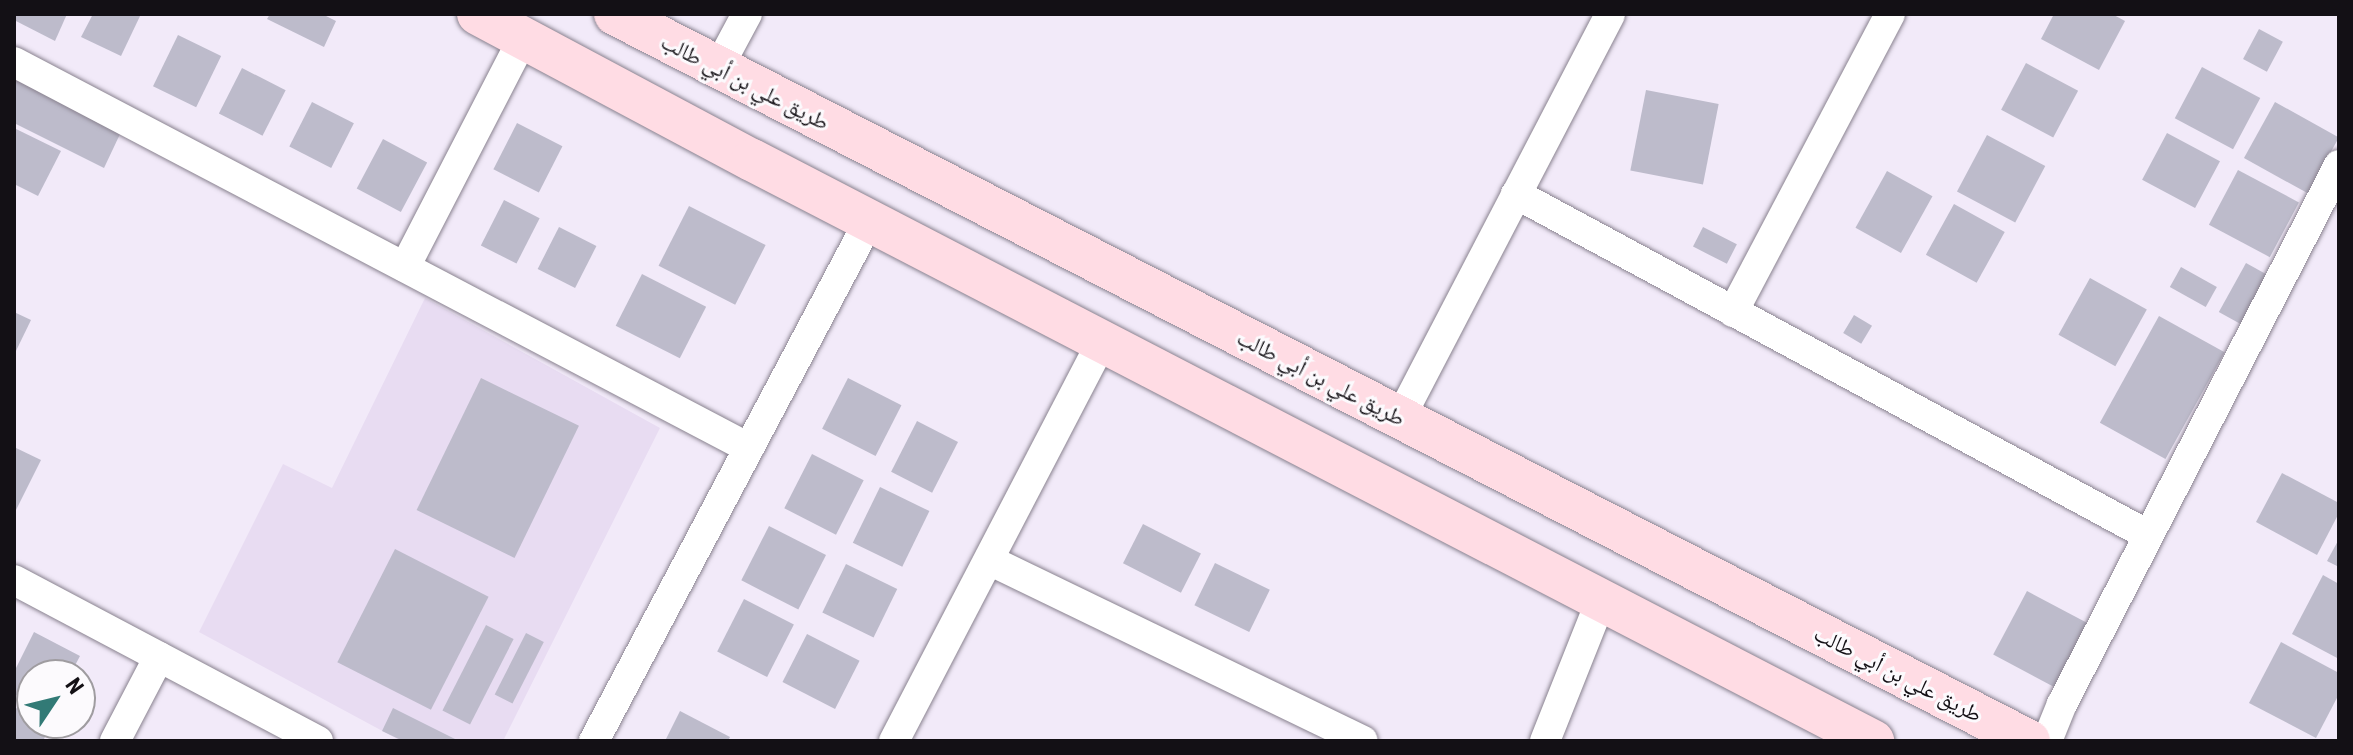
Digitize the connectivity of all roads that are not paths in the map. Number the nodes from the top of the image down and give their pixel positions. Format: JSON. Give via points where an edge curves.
{"nodes":[{"id":1,"x":478,"y":14,"type":"edge"},
{"id":2,"x":615,"y":14,"type":"edge"},
{"id":3,"x":747,"y":14,"type":"edge"},
{"id":4,"x":1610,"y":14,"type":"edge"},
{"id":5,"x":1890,"y":14,"type":"edge"},
{"id":6,"x":523,"y":38,"type":"junction"},
{"id":7,"x":14,"y":62,"type":"edge"},
{"id":8,"x":718,"y":68,"type":"junction"},
{"id":9,"x":2339,"y":165,"type":"edge"},
{"id":10,"x":1516,"y":194,"type":"junction"},
{"id":11,"x":869,"y":221,"type":"junction"},
{"id":12,"x":405,"y":267,"type":"junction"},
{"id":13,"x":1733,"y":312,"type":"junction"},
{"id":14,"x":1102,"y":342,"type":"junction"},
{"id":15,"x":1400,"y":418,"type":"junction"},
{"id":16,"x":749,"y":448,"type":"junction"},
{"id":17,"x":2148,"y":535,"type":"junction"},
{"id":18,"x":989,"y":560,"type":"junction"},
{"id":19,"x":14,"y":580,"type":"edge"},
{"id":20,"x":1601,"y":600,"type":"junction"},
{"id":21,"x":159,"y":657,"type":"junction"},
{"id":22,"x":1848,"y":735,"type":"edge"},
{"id":23,"x":115,"y":741,"type":"edge"},
{"id":24,"x":318,"y":741,"type":"edge"},
{"id":25,"x":594,"y":741,"type":"edge"},
{"id":26,"x":894,"y":741,"type":"edge"},
{"id":27,"x":1363,"y":741,"type":"edge"},
{"id":28,"x":1545,"y":741,"type":"edge"},
{"id":29,"x":2029,"y":741,"type":"edge"},
{"id":30,"x":2047,"y":741,"type":"edge"}],
"edges":[{"from":1,"to":6,"type":"main road"},
{"from":2,"to":8,"type":"main road","name":"طريق علي بن أبي طالب"},
{"from":3,"to":8,"type":"street"},
{"from":4,"to":10,"type":"street"},
{"from":5,"to":13,"type":"street"},
{"from":6,"to":11,"type":"main road"},
{"from":6,"to":12,"type":"street"},
{"from":7,"to":12,"type":"street"},
{"from":8,"to":15,"type":"main road","name":"طريق علي بن أبي طالب"},
{"from":9,"to":17,"type":"street"},
{"from":10,"to":13,"type":"street"},
{"from":10,"to":15,"type":"street"},
{"from":11,"to":14,"type":"main road"},
{"from":11,"to":16,"type":"street"},
{"from":12,"to":16,"type":"street"},
{"from":13,"to":17,"type":"street"},
{"from":14,"to":18,"type":"street"},
{"from":14,"to":20,"type":"main road"},
{"from":15,"to":29,"type":"main road","name":"طريق علي بن أبي طالب"},
{"from":16,"to":25,"type":"street"},
{"from":17,"to":30,"type":"street"},
{"from":18,"to":26,"type":"street"},
{"from":18,"to":27,"type":"street"},
{"from":19,"to":21,"type":"street"},
{"from":20,"to":22,"type":"main road"},
{"from":20,"to":28,"type":"street"},
{"from":21,"to":23,"type":"street"},
{"from":21,"to":24,"type":"street"}]}
